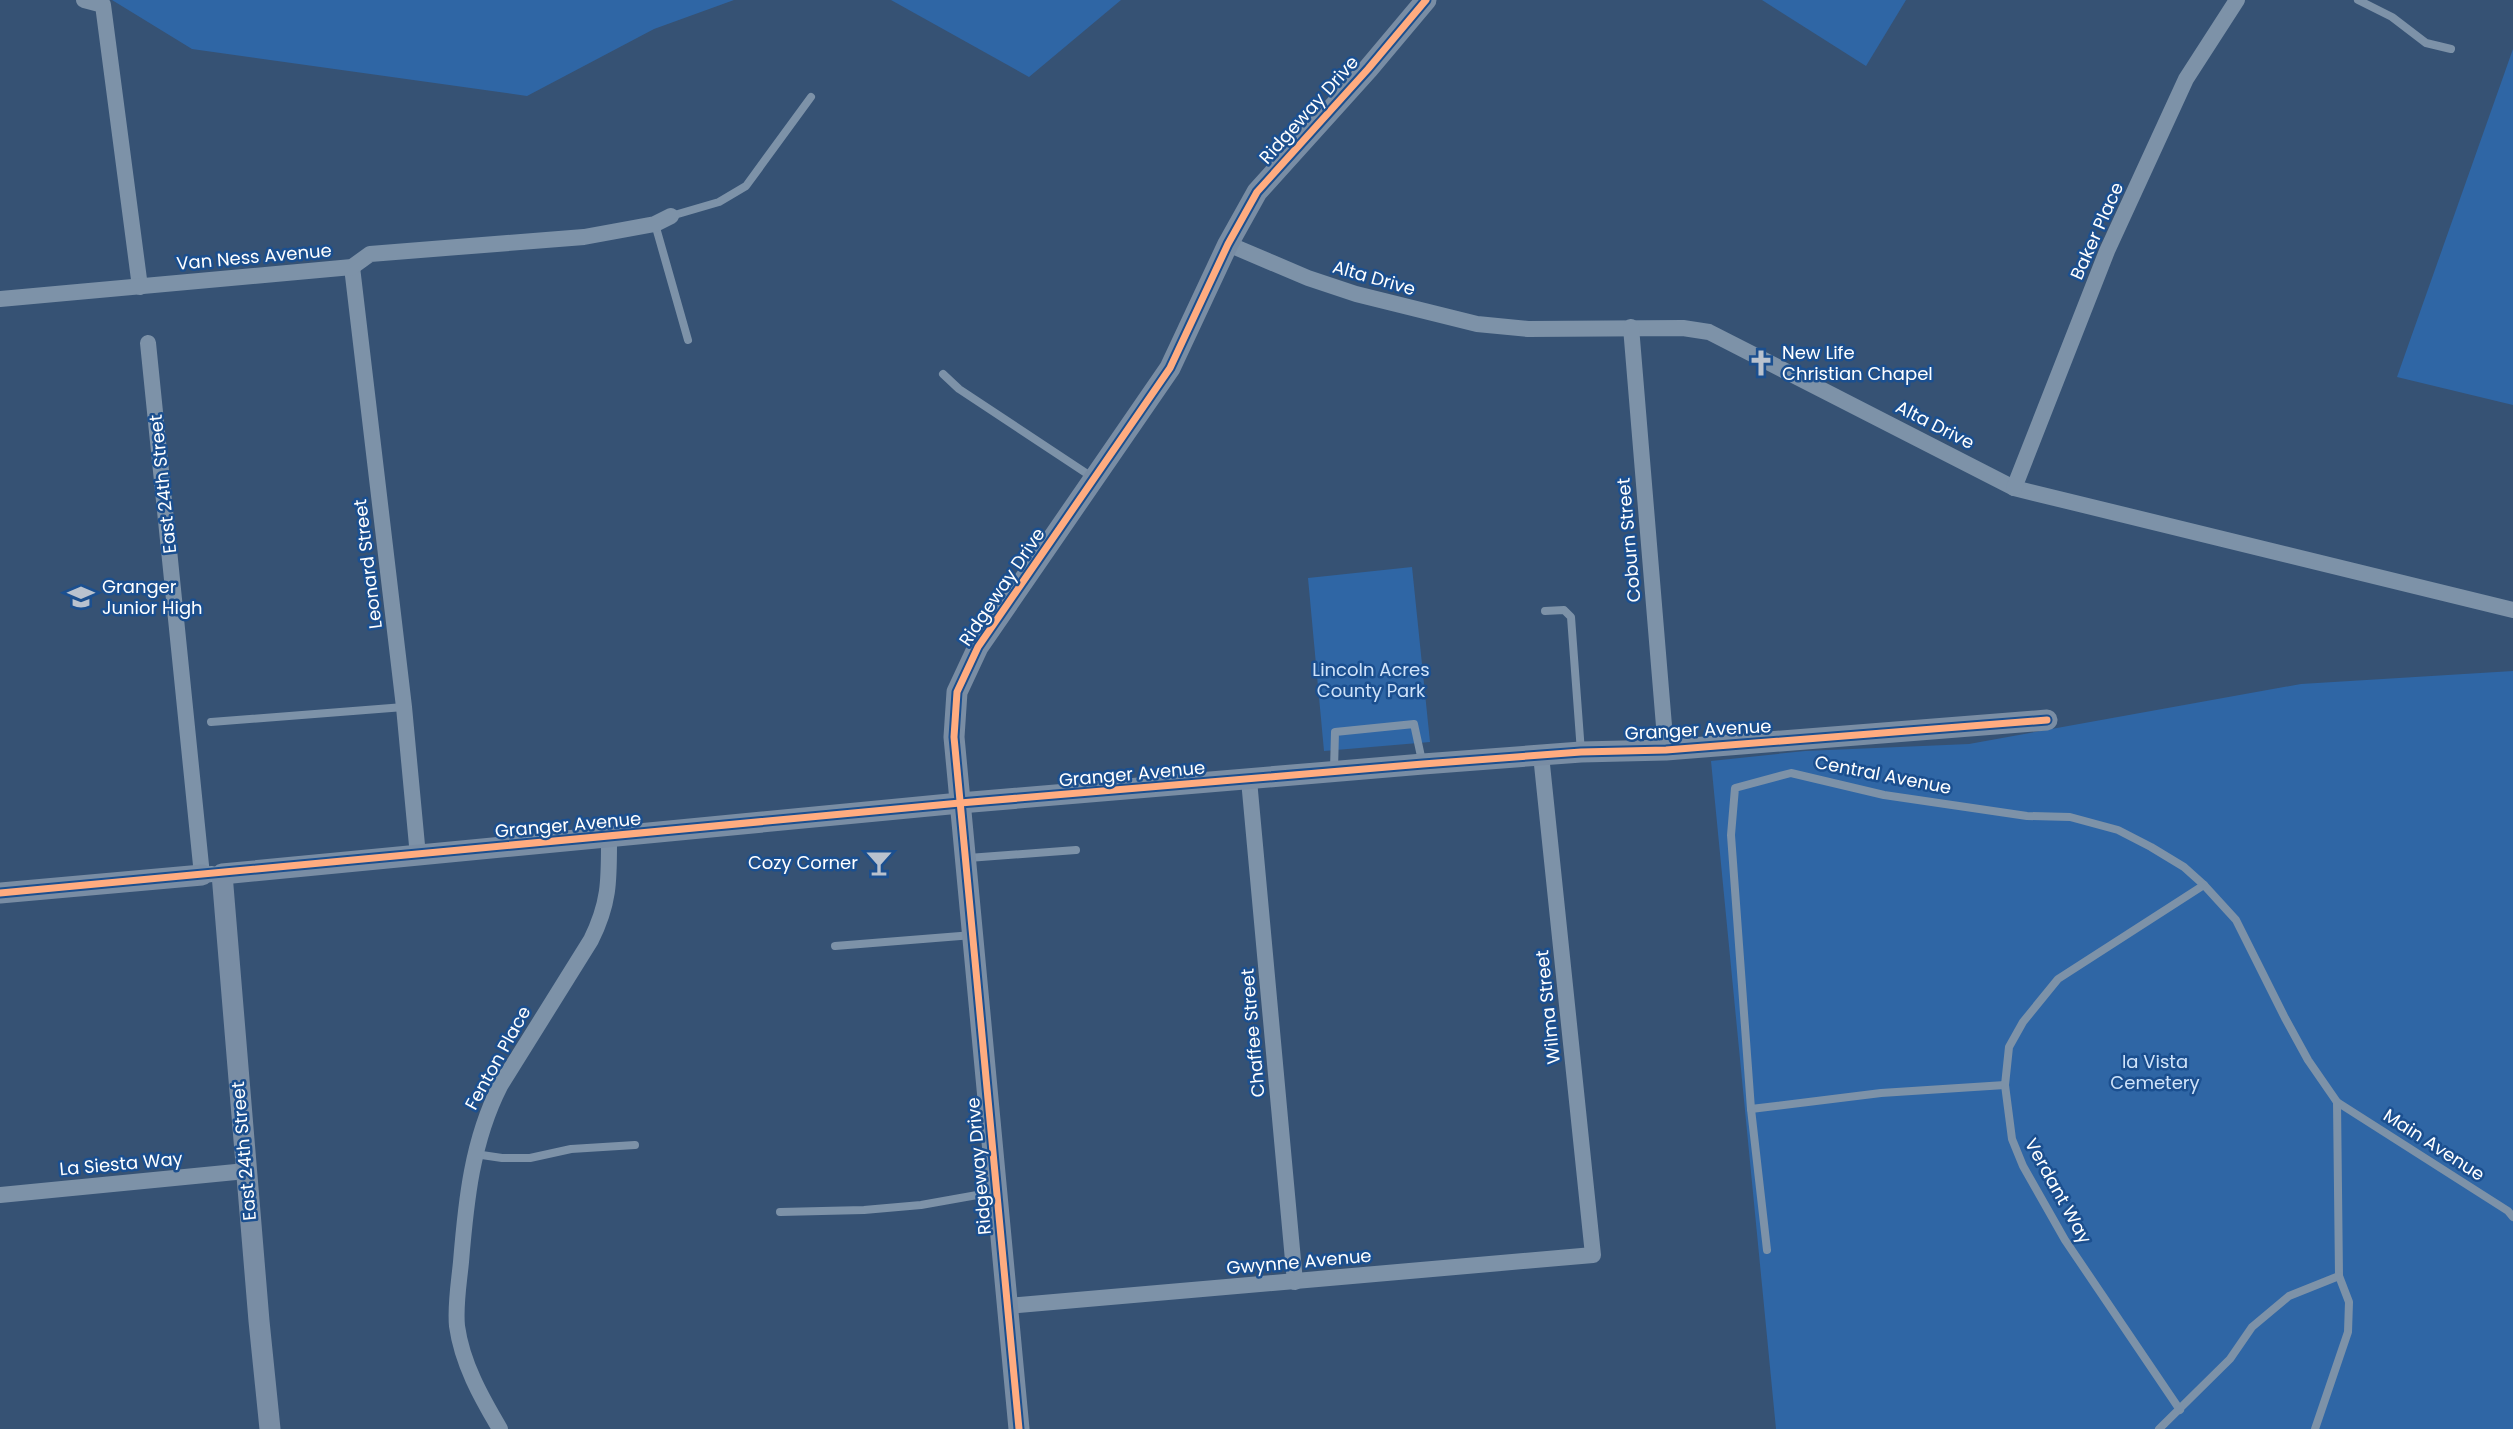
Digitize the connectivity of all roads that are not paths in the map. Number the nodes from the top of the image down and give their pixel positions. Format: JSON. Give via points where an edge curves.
{"nodes":[{"id":1,"x":84,"y":0,"type":"edge"},
{"id":2,"x":1426,"y":0,"type":"edge"},
{"id":3,"x":2237,"y":0,"type":"edge"},
{"id":4,"x":2358,"y":0,"type":"edge"},
{"id":5,"x":2451,"y":48,"type":"dead end"},
{"id":6,"x":811,"y":97,"type":"dead end"},
{"id":7,"x":671,"y":216,"type":"joint"},
{"id":8,"x":655,"y":225,"type":"junction"},
{"id":9,"x":1228,"y":244,"type":"junction"},
{"id":10,"x":352,"y":267,"type":"junction"},
{"id":11,"x":139,"y":287,"type":"junction"},
{"id":12,"x":0,"y":299,"type":"edge"},
{"id":13,"x":1631,"y":327,"type":"junction"},
{"id":14,"x":688,"y":340,"type":"dead end"},
{"id":15,"x":148,"y":343,"type":"dead end"},
{"id":16,"x":943,"y":374,"type":"dead end"},
{"id":17,"x":1094,"y":478,"type":"junction"},
{"id":18,"x":2014,"y":488,"type":"junction"},
{"id":19,"x":2513,"y":610,"type":"edge"},
{"id":20,"x":1545,"y":611,"type":"dead end"},
{"id":21,"x":404,"y":707,"type":"junction"},
{"id":22,"x":2047,"y":720,"type":"dead end"},
{"id":23,"x":211,"y":722,"type":"dead end"},
{"id":24,"x":1666,"y":750,"type":"junction"},
{"id":25,"x":1581,"y":752,"type":"junction"},
{"id":26,"x":1541,"y":754,"type":"junction"},
{"id":27,"x":1423,"y":764,"type":"junction"},
{"id":28,"x":1334,"y":772,"type":"junction"},
{"id":29,"x":1249,"y":780,"type":"junction"},
{"id":30,"x":960,"y":803,"type":"junction"},
{"id":31,"x":609,"y":837,"type":"junction"},
{"id":32,"x":1076,"y":850,"type":"dead end"},
{"id":33,"x":418,"y":856,"type":"junction"},
{"id":34,"x":965,"y":858,"type":"junction"},
{"id":35,"x":212,"y":874,"type":"junction"},
{"id":36,"x":2204,"y":885,"type":"junction"},
{"id":37,"x":0,"y":894,"type":"edge"},
{"id":38,"x":972,"y":935,"type":"junction"},
{"id":39,"x":835,"y":946,"type":"dead end"},
{"id":40,"x":2005,"y":1086,"type":"junction"},
{"id":41,"x":2337,"y":1102,"type":"junction"},
{"id":42,"x":1751,"y":1109,"type":"junction"},
{"id":43,"x":635,"y":1145,"type":"dead end"},
{"id":44,"x":475,"y":1154,"type":"junction"},
{"id":45,"x":246,"y":1171,"type":"junction"},
{"id":46,"x":997,"y":1192,"type":"junction"},
{"id":47,"x":0,"y":1195,"type":"edge"},
{"id":48,"x":780,"y":1212,"type":"dead end"},
{"id":49,"x":2513,"y":1217,"type":"edge"},
{"id":50,"x":1767,"y":1250,"type":"dead end"},
{"id":51,"x":1593,"y":1255,"type":"joint"},
{"id":52,"x":2339,"y":1276,"type":"junction"},
{"id":53,"x":1295,"y":1282,"type":"junction"},
{"id":54,"x":1008,"y":1306,"type":"junction"},
{"id":55,"x":2180,"y":1410,"type":"junction"},
{"id":56,"x":270,"y":1429,"type":"edge"},
{"id":57,"x":500,"y":1429,"type":"edge"},
{"id":58,"x":1019,"y":1429,"type":"edge"},
{"id":59,"x":2159,"y":1429,"type":"edge"},
{"id":60,"x":2315,"y":1429,"type":"edge"}],
"edges":[{"from":1,"to":11,"type":"street","via":[[103,5]]},
{"from":2,"to":9,"type":"street","name":"Ridgeway Drive","via":[[1258,192]]},
{"from":3,"to":18,"type":"street","name":"Baker Place","via":[[2186,79],[2107,251]]},
{"from":4,"to":5,"type":"lane","via":[[2392,17],[2427,43]]},
{"from":6,"to":7,"type":"lane","via":[[746,186],[719,202]]},
{"from":7,"to":8,"type":"street","name":"Van Ness Avenue"},
{"from":8,"to":10,"type":"street","name":"Van Ness Avenue","via":[[584,237],[370,254]]},
{"from":8,"to":14,"type":"lane"},
{"from":9,"to":13,"type":"street","name":"Alta Drive","via":[[1356,294],[1477,324],[1528,329]]},
{"from":9,"to":17,"type":"street","name":"Ridgeway Drive","via":[[1170,368]]},
{"from":10,"to":11,"type":"street","name":"Van Ness Avenue"},
{"from":10,"to":21,"type":"street","name":"Leonard Street"},
{"from":11,"to":12,"type":"street","name":"Van Ness Avenue"},
{"from":13,"to":18,"type":"street","name":"Alta Drive","via":[[1709,332]]},
{"from":13,"to":24,"type":"street","name":"Coburn Street"},
{"from":15,"to":35,"type":"street","name":"East 24th Street"},
{"from":16,"to":17,"type":"lane"},
{"from":17,"to":30,"type":"street","name":"Ridgeway Drive","via":[[978,647],[957,692],[954,737]]},
{"from":18,"to":19,"type":"street","name":"Alta Drive"},
{"from":20,"to":25,"type":"lane","via":[[1564,610],[1571,617]]},
{"from":21,"to":23,"type":"lane"},
{"from":21,"to":33,"type":"street","name":"Leonard Street"},
{"from":22,"to":24,"type":"street","name":"Granger Avenue"},
{"from":24,"to":25,"type":"street","name":"Granger Avenue"},
{"from":25,"to":26,"type":"street","name":"Granger Avenue"},
{"from":26,"to":27,"type":"street","name":"Granger Avenue"},
{"from":26,"to":51,"type":"street","name":"Wilma Street"},
{"from":27,"to":28,"type":"street","name":"Granger Avenue"},
{"from":27,"to":28,"type":"lane","via":[[1414,724],[1335,732]]},
{"from":28,"to":29,"type":"street","name":"Granger Avenue"},
{"from":29,"to":30,"type":"street","name":"Granger Avenue"},
{"from":29,"to":53,"type":"street","name":"Chaffee Street"},
{"from":30,"to":31,"type":"street","name":"Granger Avenue"},
{"from":30,"to":34,"type":"street","name":"Ridgeway Drive"},
{"from":31,"to":33,"type":"street","name":"Granger Avenue"},
{"from":31,"to":44,"type":"street","name":"Fenton Place","via":[[607,902],[602,919],[500,1086]]},
{"from":32,"to":34,"type":"lane"},
{"from":33,"to":35,"type":"street","name":"Granger Avenue"},
{"from":34,"to":38,"type":"street","name":"Ridgeway Drive"},
{"from":35,"to":37,"type":"street","name":"Granger Avenue"},
{"from":35,"to":45,"type":"street","name":"East 24th Street"},
{"from":36,"to":40,"type":"lane","name":"Verdant Way","via":[[2058,979],[2009,1047]]},
{"from":36,"to":41,"type":"lane","name":"Central Avenue","via":[[2236,920],[2296,1039]]},
{"from":36,"to":42,"type":"lane","name":"Central Avenue","via":[[2151,846],[2118,830],[2070,817],[2027,816],[1884,795],[1790,773],[1735,788],[1731,835]]},
{"from":38,"to":39,"type":"lane"},
{"from":38,"to":46,"type":"street","name":"Ridgeway Drive"},
{"from":40,"to":42,"type":"lane","via":[[1881,1093]]},
{"from":40,"to":55,"type":"lane","name":"Verdant Way","via":[[2011,1139],[2022,1166],[2065,1240]]},
{"from":41,"to":49,"type":"lane","name":"Main Avenue"},
{"from":41,"to":52,"type":"lane"},
{"from":42,"to":50,"type":"lane"},
{"from":43,"to":44,"type":"lane","via":[[571,1149],[530,1158]]},
{"from":44,"to":57,"type":"street","name":"Fenton Place","via":[[457,1326],[468,1370]]},
{"from":45,"to":47,"type":"street","name":"La Siesta Way"},
{"from":45,"to":56,"type":"street","name":"East 24th Street"},
{"from":46,"to":48,"type":"lane","via":[[921,1205]]},
{"from":46,"to":54,"type":"street","name":"Ridgeway Drive"},
{"from":51,"to":53,"type":"street","name":"Gwynne Avenue"},
{"from":52,"to":55,"type":"lane","via":[[2290,1297],[2252,1327],[2230,1359]]},
{"from":52,"to":60,"type":"lane","via":[[2349,1302],[2348,1332]]},
{"from":53,"to":54,"type":"street","name":"Gwynne Avenue"},
{"from":54,"to":58,"type":"street","name":"Ridgeway Drive"},
{"from":55,"to":59,"type":"lane"}]}
